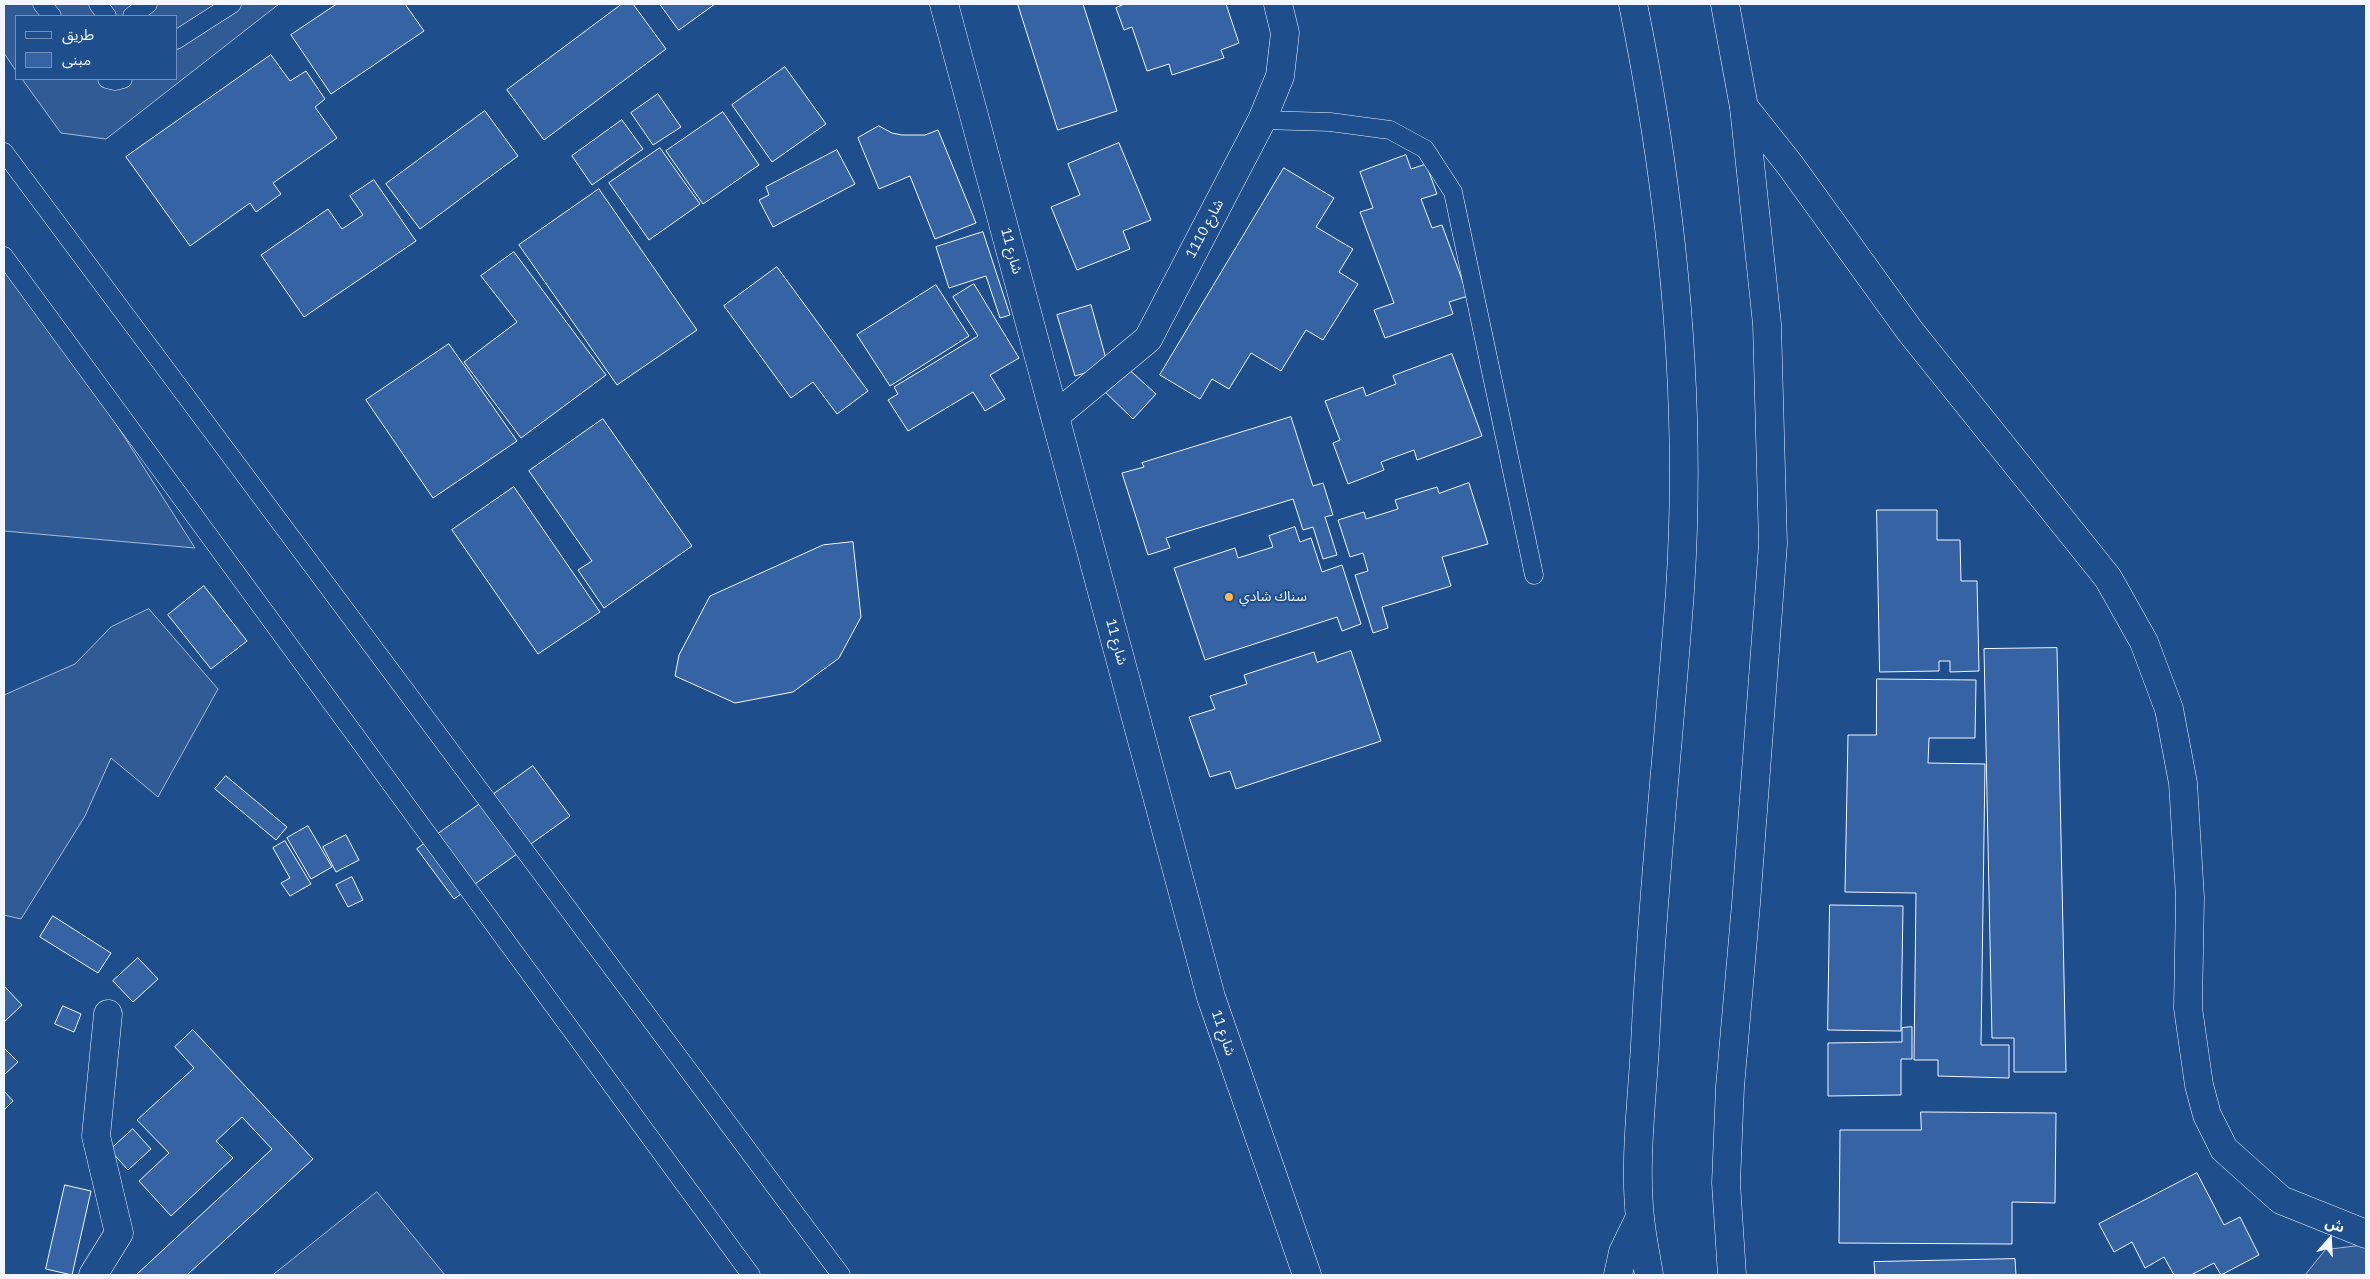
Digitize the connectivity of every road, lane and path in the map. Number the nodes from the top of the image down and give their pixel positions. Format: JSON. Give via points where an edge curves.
{"nodes":[{"id":1,"x":42,"y":4,"type":"edge"},
{"id":2,"x":98,"y":4,"type":"edge"},
{"id":3,"x":148,"y":4,"type":"edge"},
{"id":4,"x":232,"y":4,"type":"edge"},
{"id":5,"x":944,"y":4,"type":"edge"},
{"id":6,"x":1278,"y":4,"type":"edge"},
{"id":7,"x":1633,"y":4,"type":"edge"},
{"id":8,"x":1725,"y":4,"type":"edge"},
{"id":9,"x":51,"y":15,"type":"edge"},
{"id":10,"x":106,"y":15,"type":"edge"},
{"id":11,"x":133,"y":15,"type":"edge"},
{"id":12,"x":178,"y":39,"type":"edge"},
{"id":13,"x":1744,"y":107,"type":"junction"},
{"id":14,"x":1262,"y":120,"type":"junction"},
{"id":15,"x":4,"y":152,"type":"edge"},
{"id":16,"x":4,"y":256,"type":"edge"},
{"id":17,"x":1055,"y":416,"type":"junction"},
{"id":18,"x":1534,"y":575,"type":"dead end"},
{"id":19,"x":108,"y":1014,"type":"dead end"},
{"id":20,"x":1640,"y":1217,"type":"junction"},
{"id":21,"x":2366,"y":1234,"type":"edge"},
{"id":22,"x":93,"y":1275,"type":"edge"},
{"id":23,"x":751,"y":1275,"type":"edge"},
{"id":24,"x":841,"y":1275,"type":"edge"},
{"id":25,"x":1307,"y":1275,"type":"edge"},
{"id":26,"x":1618,"y":1275,"type":"edge"},
{"id":27,"x":1649,"y":1275,"type":"edge"},
{"id":28,"x":1732,"y":1275,"type":"edge"}],
"edges":[{"from":1,"to":9,"type":"lane"},
{"from":2,"to":10,"type":"lane"},
{"from":3,"to":11,"type":"lane"},
{"from":4,"to":12,"type":"lane"},
{"from":5,"to":17,"type":"main road","name":"شارع 11"},
{"from":6,"to":14,"type":"main road","name":"شارع 1110","via":[[1285,33],[1280,76]]},
{"from":7,"to":20,"type":"main road","via":[[1650,86],[1667,205],[1679,332],[1685,463],[1680,588],[1648,976]]},
{"from":8,"to":13,"type":"main road"},
{"from":13,"to":21,"type":"main road","via":[[1910,331],[2108,578],[2144,642],[2169,709],[2184,783],[2190,898],[2188,1008],[2199,1085],[2207,1115],[2224,1149],[2281,1200]]},
{"from":13,"to":28,"type":"main road","via":[[1767,324],[1773,544],[1730,1087],[1726,1183]]},
{"from":14,"to":17,"type":"main road","name":"شارع 1110","via":[[1148,339]]},
{"from":14,"to":18,"type":"lane","via":[[1330,122],[1390,130],[1426,149],[1453,192]]},
{"from":15,"to":24,"type":"lane"},
{"from":16,"to":23,"type":"lane"},
{"from":17,"to":25,"type":"main road","name":"شارع 11","via":[[1211,996]]},
{"from":19,"to":22,"type":"main road","via":[[96,1136],[119,1233]]},
{"from":20,"to":26,"type":"main road","via":[[1623,1252]]},
{"from":20,"to":27,"type":"main road"}]}
